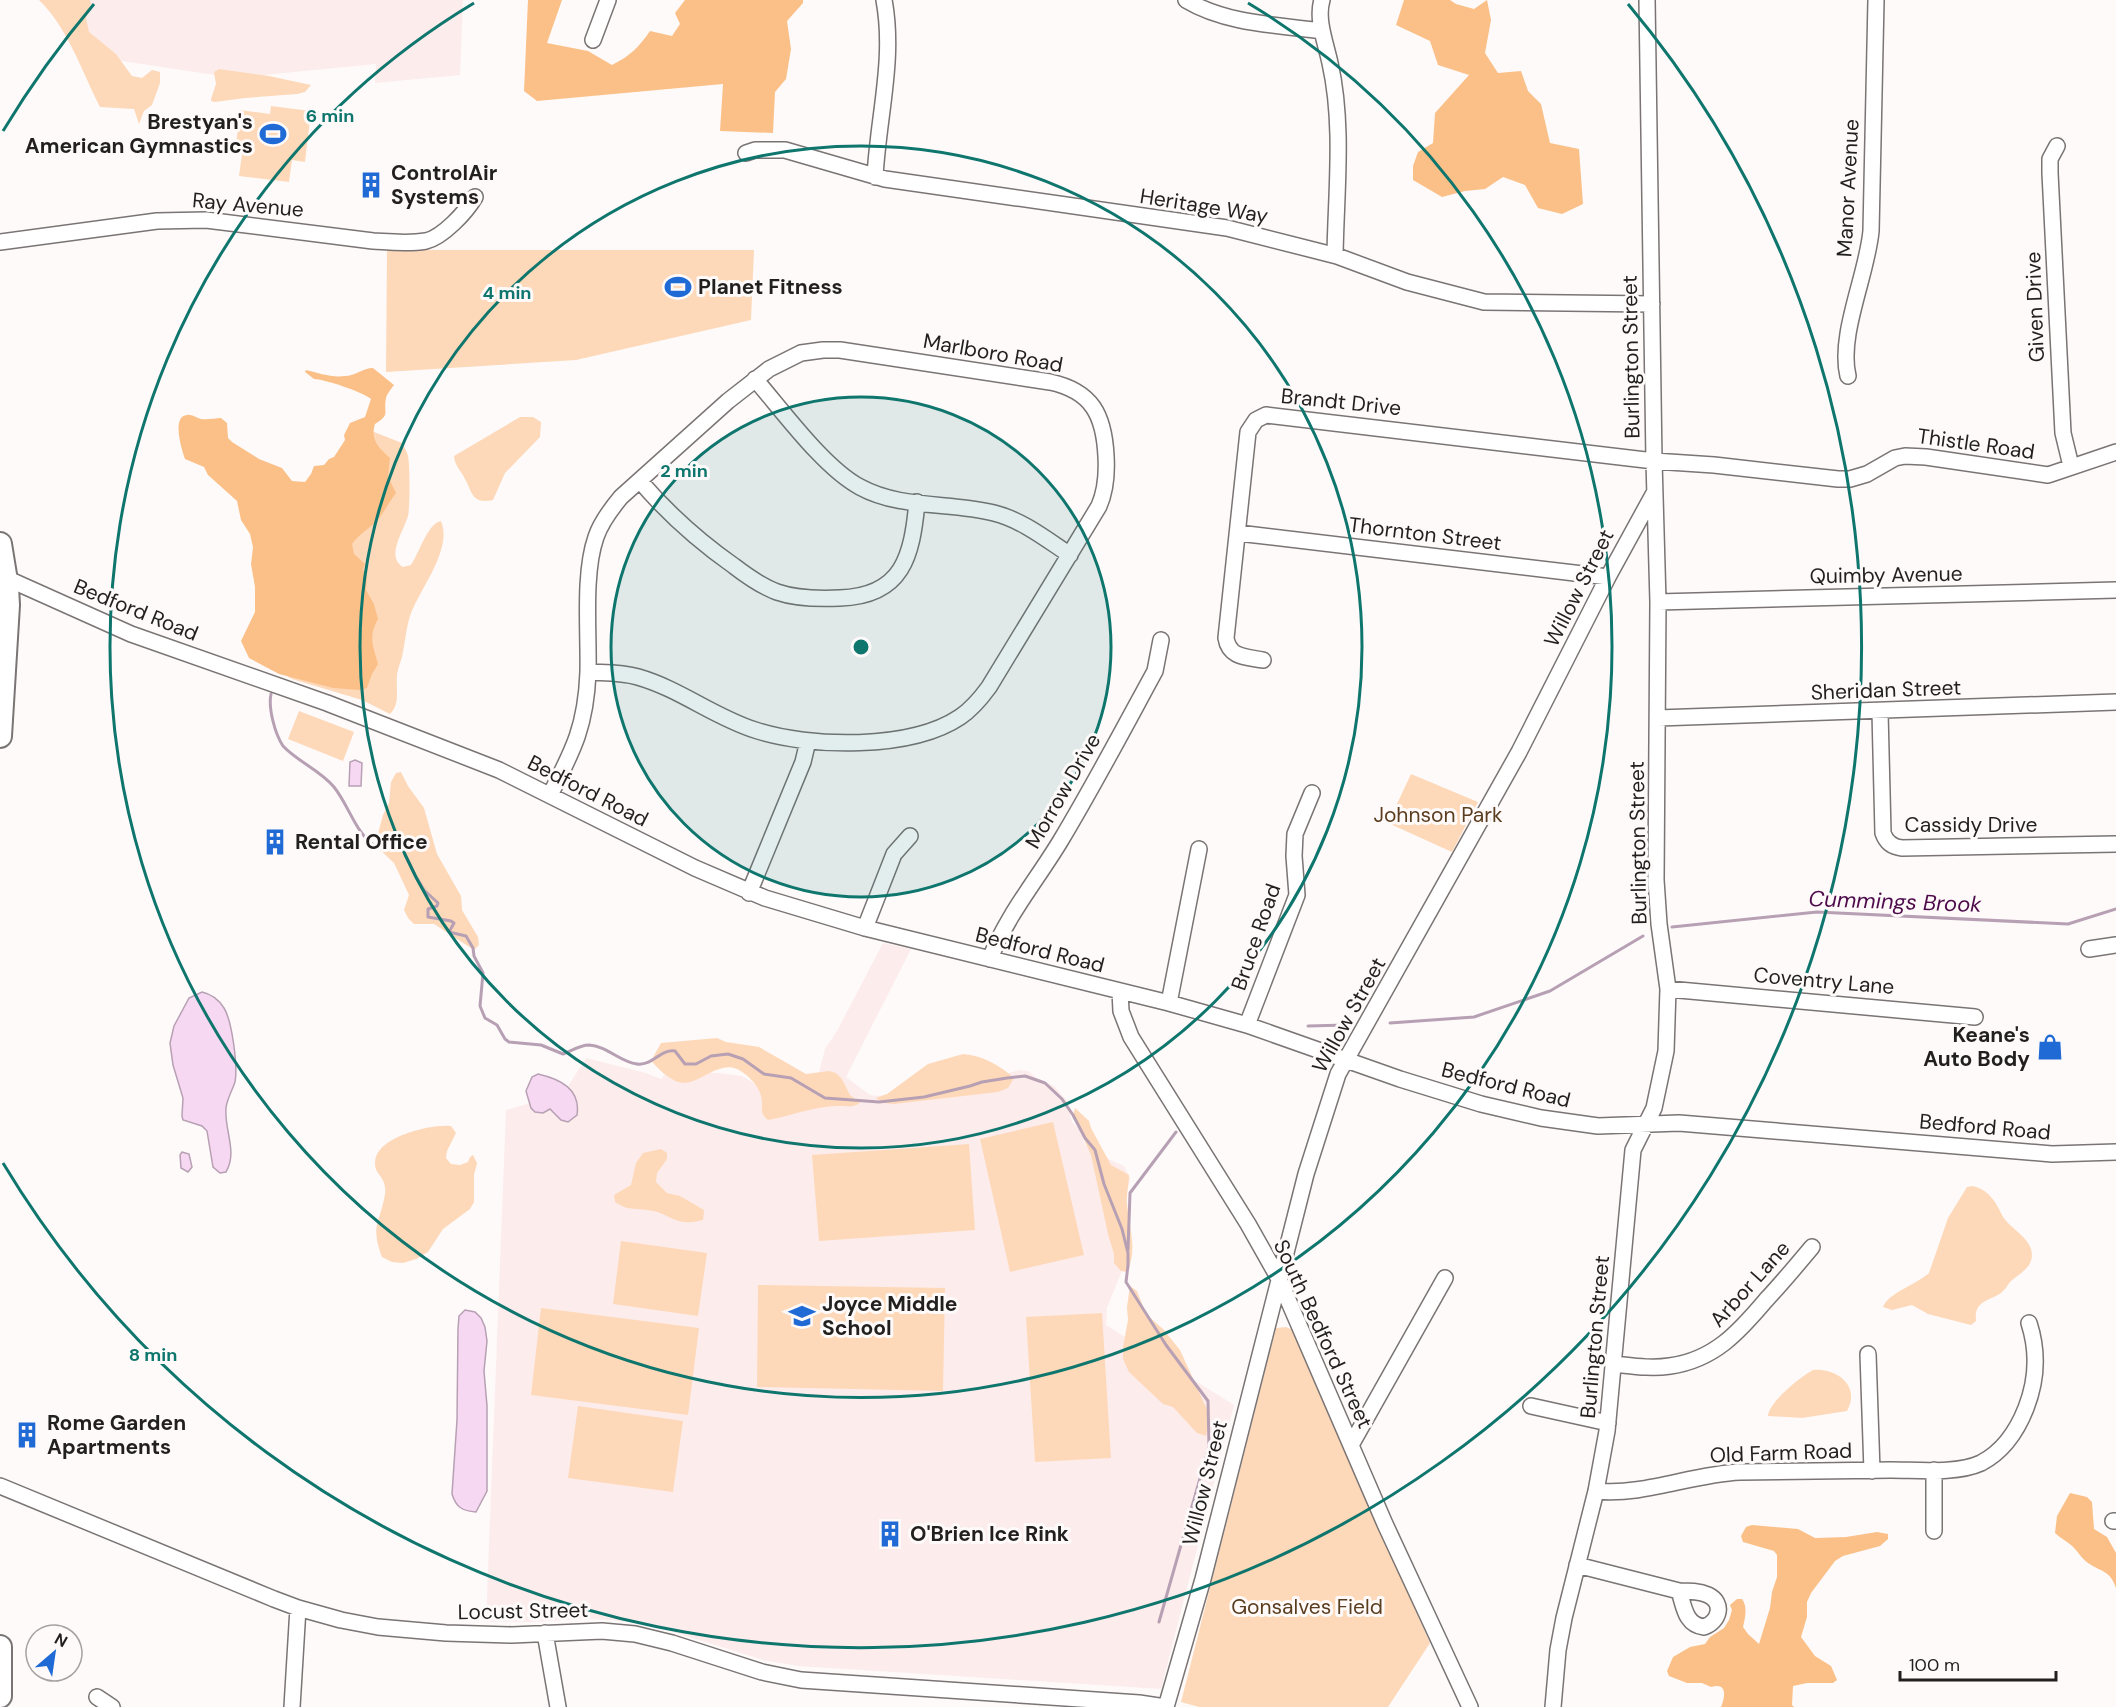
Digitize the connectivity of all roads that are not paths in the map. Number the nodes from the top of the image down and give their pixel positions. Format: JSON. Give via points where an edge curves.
{"nodes":[{"id":1,"x":608,"y":0,"type":"edge"},
{"id":2,"x":884,"y":0,"type":"edge"},
{"id":3,"x":1186,"y":0,"type":"edge"},
{"id":4,"x":1322,"y":0,"type":"edge"},
{"id":5,"x":1647,"y":0,"type":"edge"},
{"id":6,"x":1876,"y":0,"type":"edge"},
{"id":7,"x":1322,"y":31,"type":"junction"},
{"id":8,"x":593,"y":39,"type":"dead end"},
{"id":9,"x":2057,"y":146,"type":"dead end"},
{"id":10,"x":746,"y":153,"type":"dead end"},
{"id":11,"x":875,"y":177,"type":"junction"},
{"id":12,"x":475,"y":197,"type":"dead end"},
{"id":13,"x":0,"y":242,"type":"edge"},
{"id":14,"x":1335,"y":255,"type":"junction"},
{"id":15,"x":1652,"y":304,"type":"junction"},
{"id":16,"x":1848,"y":376,"type":"dead end"},
{"id":17,"x":755,"y":379,"type":"junction"},
{"id":18,"x":2116,"y":452,"type":"edge"},
{"id":19,"x":1654,"y":461,"type":"junction"},
{"id":20,"x":2071,"y":466,"type":"junction"},
{"id":21,"x":640,"y":481,"type":"junction"},
{"id":22,"x":1654,"y":493,"type":"junction"},
{"id":23,"x":917,"y":502,"type":"junction"},
{"id":24,"x":1238,"y":533,"type":"junction"},
{"id":25,"x":0,"y":544,"type":"edge"},
{"id":26,"x":1070,"y":555,"type":"junction"},
{"id":27,"x":1608,"y":577,"type":"junction"},
{"id":28,"x":6,"y":578,"type":"junction"},
{"id":29,"x":2116,"y":590,"type":"edge"},
{"id":30,"x":1658,"y":602,"type":"junction"},
{"id":31,"x":1161,"y":640,"type":"dead end"},
{"id":32,"x":1263,"y":660,"type":"dead end"},
{"id":33,"x":588,"y":672,"type":"junction"},
{"id":34,"x":2116,"y":702,"type":"edge"},
{"id":35,"x":1880,"y":712,"type":"junction"},
{"id":36,"x":1658,"y":718,"type":"junction"},
{"id":37,"x":0,"y":736,"type":"edge"},
{"id":38,"x":808,"y":741,"type":"junction"},
{"id":39,"x":1312,"y":793,"type":"dead end"},
{"id":40,"x":550,"y":795,"type":"junction"},
{"id":41,"x":910,"y":836,"type":"dead end"},
{"id":42,"x":2116,"y":844,"type":"edge"},
{"id":43,"x":1199,"y":849,"type":"dead end"},
{"id":44,"x":749,"y":892,"type":"junction"},
{"id":45,"x":864,"y":928,"type":"junction"},
{"id":46,"x":2116,"y":945,"type":"edge"},
{"id":47,"x":2089,"y":949,"type":"dead end"},
{"id":48,"x":990,"y":959,"type":"junction"},
{"id":49,"x":1668,"y":989,"type":"junction"},
{"id":50,"x":1120,"y":991,"type":"junction"},
{"id":51,"x":1169,"y":1003,"type":"junction"},
{"id":52,"x":1975,"y":1017,"type":"dead end"},
{"id":53,"x":1247,"y":1025,"type":"junction"},
{"id":54,"x":1345,"y":1059,"type":"junction"},
{"id":55,"x":1645,"y":1125,"type":"junction"},
{"id":56,"x":2116,"y":1152,"type":"edge"},
{"id":57,"x":1812,"y":1247,"type":"dead end"},
{"id":58,"x":1445,"y":1278,"type":"dead end"},
{"id":59,"x":1279,"y":1279,"type":"junction"},
{"id":60,"x":2029,"y":1323,"type":"dead end"},
{"id":61,"x":1868,"y":1354,"type":"dead end"},
{"id":62,"x":1614,"y":1364,"type":"junction"},
{"id":63,"x":1531,"y":1406,"type":"dead end"},
{"id":64,"x":1608,"y":1423,"type":"junction"},
{"id":65,"x":1351,"y":1445,"type":"junction"},
{"id":66,"x":1934,"y":1470,"type":"junction"},
{"id":67,"x":1872,"y":1471,"type":"junction"},
{"id":68,"x":0,"y":1486,"type":"edge"},
{"id":69,"x":1596,"y":1491,"type":"junction"},
{"id":70,"x":1934,"y":1531,"type":"dead end"},
{"id":71,"x":1577,"y":1565,"type":"junction"},
{"id":72,"x":1679,"y":1591,"type":"dead end"},
{"id":73,"x":298,"y":1608,"type":"junction"},
{"id":74,"x":545,"y":1633,"type":"junction"},
{"id":75,"x":0,"y":1647,"type":"edge"},
{"id":76,"x":0,"y":1696,"type":"edge"},
{"id":77,"x":96,"y":1697,"type":"dead end"},
{"id":78,"x":984,"y":1700,"type":"edge"},
{"id":79,"x":1071,"y":1703,"type":"edge"},
{"id":80,"x":112,"y":1707,"type":"edge"},
{"id":81,"x":292,"y":1707,"type":"edge"},
{"id":82,"x":558,"y":1707,"type":"edge"},
{"id":83,"x":1166,"y":1707,"type":"edge"},
{"id":84,"x":1470,"y":1707,"type":"edge"},
{"id":85,"x":1553,"y":1707,"type":"edge"}],
"edges":[{"from":1,"to":8,"type":"street"},
{"from":2,"to":11,"type":"street","via":[[889,47]]},
{"from":3,"to":7,"type":"street","via":[[1224,15]]},
{"from":4,"to":7,"type":"street"},
{"from":5,"to":15,"type":"street","name":"Burlington Street"},
{"from":6,"to":16,"type":"street","name":"Manor Avenue","via":[[1871,231],[1844,354]]},
{"from":7,"to":14,"type":"street","via":[[1336,100]]},
{"from":9,"to":20,"type":"street","name":"Given Drive","via":[[2050,159],[2050,173],[2058,360],[2063,438]]},
{"from":10,"to":11,"type":"street","name":"Heritage Way","via":[[792,152]]},
{"from":11,"to":14,"type":"street","name":"Heritage Way","via":[[1227,228]]},
{"from":12,"to":13,"type":"street","name":"Ray Avenue","via":[[450,226],[428,240],[397,243],[197,220],[157,221]]},
{"from":14,"to":15,"type":"street","name":"Heritage Way","via":[[1407,282],[1484,302]]},
{"from":15,"to":19,"type":"street","name":"Burlington Street"},
{"from":17,"to":21,"type":"street","name":"Marlboro Road"},
{"from":17,"to":23,"type":"street","via":[[844,477],[879,496]]},
{"from":17,"to":26,"type":"street","name":"Marlboro Road","via":[[793,356],[840,350],[1050,382],[1075,390],[1099,416],[1105,440],[1106,473],[1099,506]]},
{"from":18,"to":20,"type":"street","name":"Thistle Road"},
{"from":19,"to":20,"type":"street","name":"Thistle Road","via":[[1843,479],[1867,474],[1905,456],[2048,475]]},
{"from":19,"to":22,"type":"street","name":"Burlington Street"},
{"from":19,"to":24,"type":"street","name":"Brandt Drive","via":[[1266,415],[1256,420],[1248,432]]},
{"from":21,"to":23,"type":"street","via":[[688,531],[742,572],[776,592],[807,598],[857,598],[888,583],[902,568],[910,548]]},
{"from":21,"to":33,"type":"street","name":"Marlboro Road","via":[[608,514],[594,544]]},
{"from":22,"to":27,"type":"street","name":"Willow Street"},
{"from":22,"to":30,"type":"street","name":"Burlington Street"},
{"from":23,"to":26,"type":"street","via":[[1004,516]]},
{"from":24,"to":27,"type":"street","name":"Thornton Street"},
{"from":24,"to":32,"type":"street","name":"Brandt Drive","via":[[1226,643],[1237,655]]},
{"from":25,"to":28,"type":"highway"},
{"from":26,"to":38,"type":"street","name":"Marlboro Road","via":[[989,687],[959,718],[929,731],[878,741]]},
{"from":27,"to":54,"type":"street","name":"Willow Street","via":[[1514,762]]},
{"from":28,"to":37,"type":"highway","via":[[8,605]]},
{"from":28,"to":40,"type":"street","name":"Bedford Road","via":[[131,634],[357,715],[499,770]]},
{"from":29,"to":30,"type":"street","name":"Quimby Avenue"},
{"from":30,"to":36,"type":"street","name":"Burlington Street"},
{"from":31,"to":48,"type":"street","name":"Morrow Drive","via":[[1155,673],[1061,839],[1018,904]]},
{"from":33,"to":38,"type":"street","name":"Marlboro Road","via":[[640,677],[753,730]]},
{"from":33,"to":40,"type":"street","name":"Marlboro Road","via":[[581,729]]},
{"from":34,"to":35,"type":"street","name":"Sheridan Street"},
{"from":35,"to":36,"type":"street","name":"Sheridan Street"},
{"from":35,"to":42,"type":"street","name":"Cassidy Drive","via":[[1883,833],[1892,846]]},
{"from":36,"to":49,"type":"street","name":"Burlington Street","via":[[1656,880]]},
{"from":38,"to":44,"type":"street"},
{"from":39,"to":53,"type":"street","name":"Bruce Road","via":[[1295,834],[1297,897]]},
{"from":40,"to":44,"type":"street","name":"Bedford Road"},
{"from":41,"to":45,"type":"street","via":[[894,854]]},
{"from":43,"to":51,"type":"street"},
{"from":44,"to":45,"type":"street","name":"Bedford Road"},
{"from":45,"to":48,"type":"street","name":"Bedford Road"},
{"from":46,"to":47,"type":"street"},
{"from":48,"to":50,"type":"street","name":"Bedford Road"},
{"from":49,"to":52,"type":"street","name":"Coventry Lane"},
{"from":49,"to":55,"type":"street","name":"Burlington Street","via":[[1665,1058],[1655,1105]]},
{"from":50,"to":51,"type":"street","name":"Bedford Road"},
{"from":50,"to":59,"type":"street","name":"South Bedford Street","via":[[1122,1014],[1131,1037]]},
{"from":51,"to":53,"type":"street","name":"Bedford Road"},
{"from":53,"to":54,"type":"street","name":"Bedford Road"},
{"from":54,"to":55,"type":"street","name":"Bedford Road","via":[[1456,1097],[1524,1115],[1598,1126]]},
{"from":54,"to":59,"type":"street","name":"Willow Street","via":[[1316,1138]]},
{"from":55,"to":56,"type":"street","name":"Bedford Road","via":[[1703,1125],[2052,1154]]},
{"from":55,"to":62,"type":"street","name":"Burlington Street","via":[[1633,1152]]},
{"from":57,"to":62,"type":"street","name":"Arbor Lane","via":[[1736,1335],[1713,1352],[1668,1366]]},
{"from":58,"to":65,"type":"street"},
{"from":59,"to":65,"type":"street","name":"South Bedford Street"},
{"from":59,"to":83,"type":"street","name":"Willow Street","via":[[1203,1579]]},
{"from":60,"to":66,"type":"street","name":"Old Farm Road","via":[[2035,1378],[2012,1436],[1982,1462],[1966,1468]]},
{"from":61,"to":67,"type":"street"},
{"from":62,"to":64,"type":"street","name":"Burlington Street"},
{"from":63,"to":64,"type":"street"},
{"from":64,"to":69,"type":"street","name":"Burlington Street"},
{"from":65,"to":84,"type":"street","name":"South Bedford Street"},
{"from":66,"to":67,"type":"street","name":"Old Farm Road"},
{"from":66,"to":70,"type":"street"},
{"from":67,"to":69,"type":"street","name":"Old Farm Road","via":[[1735,1472],[1618,1492]]},
{"from":68,"to":73,"type":"street","name":"Locust Street"},
{"from":69,"to":71,"type":"street","name":"Burlington Street"},
{"from":71,"to":72,"type":"street"},
{"from":71,"to":85,"type":"street","name":"Burlington Street","via":[[1561,1634]]},
{"from":73,"to":74,"type":"street","name":"Locust Street","via":[[357,1624],[428,1632]]},
{"from":73,"to":81,"type":"street"},
{"from":74,"to":78,"type":"street","name":"Locust Street","via":[[635,1634],[801,1680]]},
{"from":74,"to":82,"type":"street"},
{"from":75,"to":76,"type":"highway"},
{"from":77,"to":80,"type":"street"},
{"from":78,"to":79,"type":"street","name":"Locust Street"},
{"from":79,"to":83,"type":"street","name":"Locust Street"}]}
